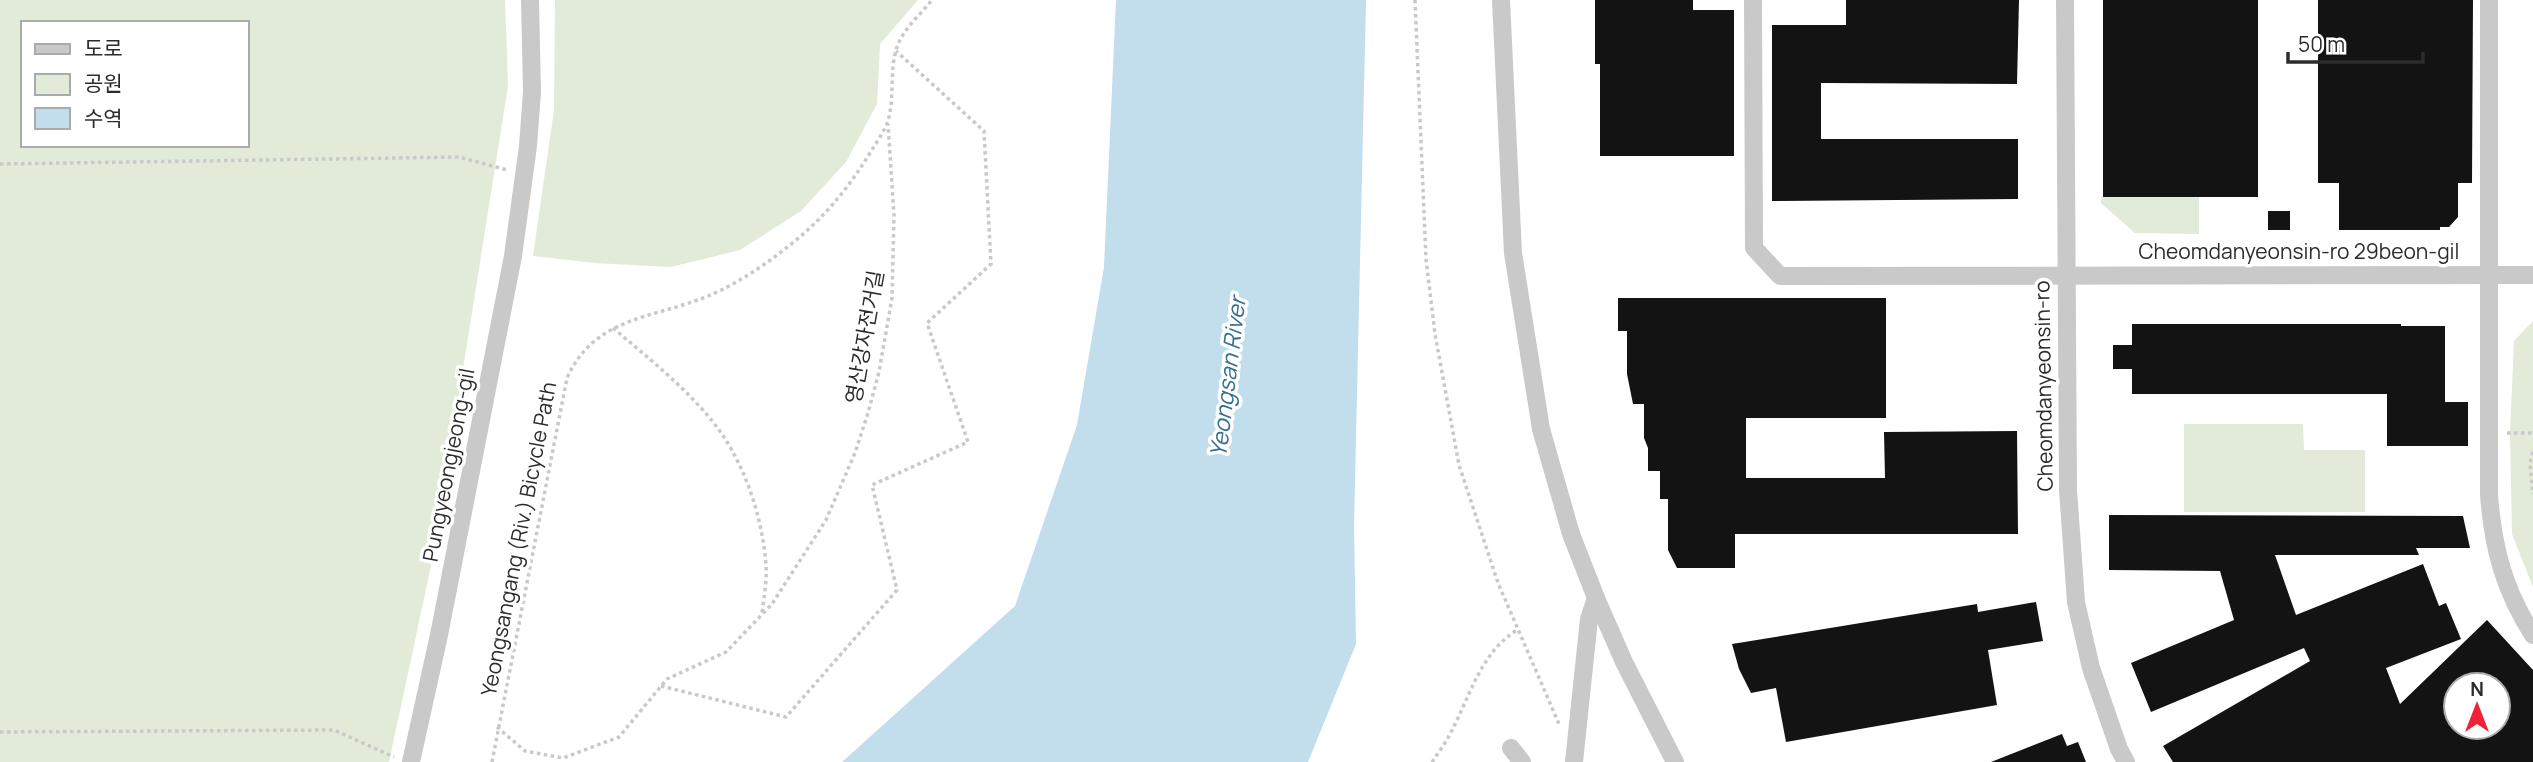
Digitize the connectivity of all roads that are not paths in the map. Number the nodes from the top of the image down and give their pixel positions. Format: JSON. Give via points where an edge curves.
{"nodes":[{"id":1,"x":530,"y":0,"type":"edge"},
{"id":2,"x":1501,"y":0,"type":"edge"},
{"id":3,"x":1753,"y":0,"type":"edge"},
{"id":4,"x":2065,"y":0,"type":"edge"},
{"id":5,"x":2489,"y":0,"type":"edge"},
{"id":6,"x":2065,"y":274,"type":"junction"},
{"id":7,"x":2489,"y":275,"type":"junction"},
{"id":8,"x":2533,"y":275,"type":"edge"},
{"id":9,"x":1596,"y":598,"type":"junction"},
{"id":10,"x":2533,"y":635,"type":"edge"},
{"id":11,"x":411,"y":762,"type":"edge"},
{"id":12,"x":1574,"y":762,"type":"edge"},
{"id":13,"x":1675,"y":762,"type":"edge"},
{"id":14,"x":2126,"y":762,"type":"edge"}],
"edges":[{"from":1,"to":11,"type":"street","name":"Pungyeongjeong-gil","via":[[532,92],[511,269]]},
{"from":2,"to":9,"type":"street","via":[[1513,253],[1529,356],[1545,441],[1571,534]]},
{"from":3,"to":6,"type":"street","name":"Cheomdanyeonsin-ro 29beon-gil","via":[[1754,248],[1780,276]]},
{"from":4,"to":6,"type":"street","name":"Cheomdanyeonsin-ro"},
{"from":5,"to":7,"type":"street"},
{"from":6,"to":7,"type":"street","name":"Cheomdanyeonsin-ro 29beon-gil"},
{"from":6,"to":14,"type":"street","name":"Cheomdanyeonsin-ro","via":[[2068,490],[2076,601],[2091,668]]},
{"from":7,"to":8,"type":"street","name":"Cheomdanyeonsin-ro 29beon-gil"},
{"from":7,"to":10,"type":"street","via":[[2492,535],[2514,605]]},
{"from":9,"to":12,"type":"street","via":[[1588,620]]},
{"from":9,"to":13,"type":"street"}]}
